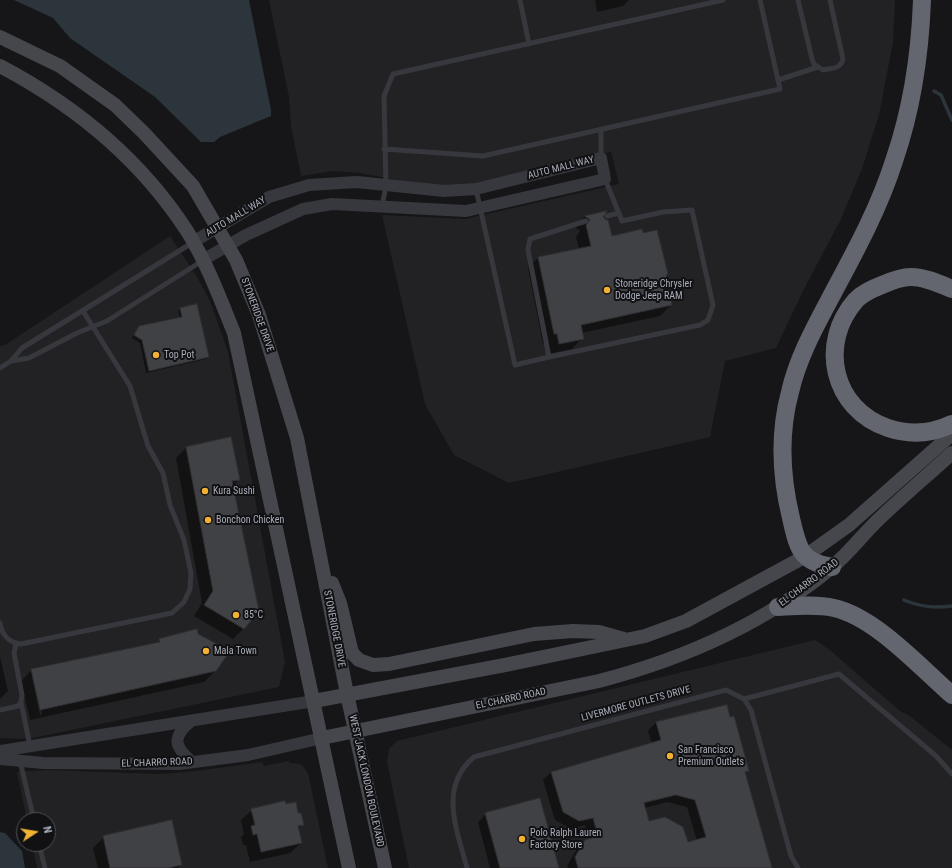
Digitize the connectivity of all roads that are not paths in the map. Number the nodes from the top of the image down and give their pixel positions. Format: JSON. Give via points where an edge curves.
{"nodes":[{"id":1,"x":520,"y":0,"type":"edge"},
{"id":2,"x":723,"y":0,"type":"edge"},
{"id":3,"x":760,"y":0,"type":"edge"},
{"id":4,"x":798,"y":0,"type":"edge"},
{"id":5,"x":830,"y":0,"type":"edge"},
{"id":6,"x":922,"y":0,"type":"edge"},
{"id":7,"x":0,"y":37,"type":"edge"},
{"id":8,"x":529,"y":44,"type":"junction"},
{"id":9,"x":0,"y":66,"type":"edge"},
{"id":10,"x":818,"y":67,"type":"junction"},
{"id":11,"x":778,"y":80,"type":"junction"},
{"id":12,"x":601,"y":130,"type":"junction"},
{"id":13,"x":384,"y":149,"type":"junction"},
{"id":14,"x":601,"y":158,"type":"junction"},
{"id":15,"x":606,"y":179,"type":"junction"},
{"id":16,"x":386,"y":186,"type":"junction"},
{"id":17,"x":476,"y":189,"type":"junction"},
{"id":18,"x":381,"y":207,"type":"junction"},
{"id":19,"x":480,"y":208,"type":"junction"},
{"id":20,"x":619,"y":213,"type":"junction"},
{"id":21,"x":608,"y":216,"type":"dead end"},
{"id":22,"x":586,"y":221,"type":"dead end"},
{"id":23,"x":218,"y":228,"type":"junction"},
{"id":24,"x":193,"y":242,"type":"junction"},
{"id":25,"x":228,"y":246,"type":"junction"},
{"id":26,"x":203,"y":260,"type":"junction"},
{"id":27,"x":952,"y":289,"type":"edge"},
{"id":28,"x":83,"y":311,"type":"junction"},
{"id":29,"x":93,"y":326,"type":"junction"},
{"id":30,"x":549,"y":357,"type":"junction"},
{"id":31,"x":11,"y":362,"type":"junction"},
{"id":32,"x":0,"y":368,"type":"edge"},
{"id":33,"x":952,"y":424,"type":"edge"},
{"id":34,"x":952,"y":434,"type":"edge"},
{"id":35,"x":952,"y":453,"type":"edge"},
{"id":36,"x":321,"y":556,"type":"junction"},
{"id":37,"x":804,"y":557,"type":"junction"},
{"id":38,"x":832,"y":567,"type":"junction"},
{"id":39,"x":778,"y":607,"type":"junction"},
{"id":40,"x":0,"y":623,"type":"edge"},
{"id":41,"x":626,"y":639,"type":"junction"},
{"id":42,"x":16,"y":644,"type":"junction"},
{"id":43,"x":347,"y":694,"type":"junction"},
{"id":44,"x":952,"y":695,"type":"edge"},
{"id":45,"x":744,"y":699,"type":"junction"},
{"id":46,"x":314,"y":701,"type":"junction"},
{"id":47,"x":21,"y":702,"type":"junction"},
{"id":48,"x":0,"y":710,"type":"edge"},
{"id":49,"x":190,"y":722,"type":"junction"},
{"id":50,"x":355,"y":732,"type":"junction"},
{"id":51,"x":322,"y":738,"type":"junction"},
{"id":52,"x":30,"y":746,"type":"junction"},
{"id":53,"x":0,"y":751,"type":"edge"},
{"id":54,"x":0,"y":758,"type":"edge"},
{"id":55,"x":20,"y":760,"type":"junction"},
{"id":56,"x":192,"y":762,"type":"junction"},
{"id":57,"x":952,"y":774,"type":"edge"},
{"id":58,"x":32,"y":812,"type":"edge"},
{"id":59,"x":42,"y":852,"type":"edge"},
{"id":60,"x":45,"y":868,"type":"edge"},
{"id":61,"x":349,"y":868,"type":"edge"},
{"id":62,"x":386,"y":868,"type":"edge"},
{"id":63,"x":467,"y":868,"type":"edge"},
{"id":64,"x":798,"y":868,"type":"edge"}],
"edges":[{"from":1,"to":8,"type":"lane"},
{"from":2,"to":8,"type":"lane"},
{"from":3,"to":11,"type":"lane"},
{"from":4,"to":10,"type":"lane","via":[[812,59]]},
{"from":5,"to":10,"type":"lane","via":[[843,59],[838,67],[823,70]]},
{"from":6,"to":37,"type":"highway","via":[[916,75],[895,161],[863,236],[803,352],[790,391],[783,427],[783,462],[787,502],[794,532]]},
{"from":7,"to":23,"type":"main road","name":"STONERIDGE DRIVE","via":[[60,66],[115,106],[144,132],[193,186]]},
{"from":8,"to":13,"type":"lane","via":[[393,74],[384,96]]},
{"from":9,"to":24,"type":"main road","via":[[104,134],[157,190]]},
{"from":10,"to":11,"type":"lane"},
{"from":11,"to":12,"type":"lane","via":[[780,89]]},
{"from":12,"to":13,"type":"lane","via":[[483,156]]},
{"from":12,"to":14,"type":"lane"},
{"from":13,"to":16,"type":"lane"},
{"from":14,"to":15,"type":"street","name":"AUTO MALL WAY"},
{"from":14,"to":17,"type":"street","name":"AUTO MALL WAY"},
{"from":15,"to":19,"type":"street","name":"AUTO MALL WAY"},
{"from":15,"to":20,"type":"lane"},
{"from":16,"to":17,"type":"street","name":"AUTO MALL WAY","via":[[444,192]]},
{"from":16,"to":18,"type":"lane"},
{"from":16,"to":23,"type":"street","name":"AUTO MALL WAY","via":[[357,182],[309,185],[269,197]]},
{"from":17,"to":19,"type":"lane"},
{"from":18,"to":19,"type":"street","name":"AUTO MALL WAY","via":[[455,212]]},
{"from":18,"to":25,"type":"street","name":"AUTO MALL WAY","via":[[332,204],[303,209],[261,227]]},
{"from":19,"to":30,"type":"lane","via":[[516,365]]},
{"from":20,"to":21,"type":"lane"},
{"from":20,"to":30,"type":"lane","via":[[622,222],[663,212],[692,210],[713,305],[708,320],[700,325]]},
{"from":22,"to":30,"type":"lane","via":[[530,239],[528,250]]},
{"from":23,"to":24,"type":"street","name":"AUTO MALL WAY"},
{"from":23,"to":25,"type":"main road","name":"STONERIDGE DRIVE"},
{"from":24,"to":26,"type":"main road"},
{"from":24,"to":28,"type":"lane"},
{"from":25,"to":26,"type":"street","name":"AUTO MALL WAY"},
{"from":25,"to":36,"type":"main road","name":"STONERIDGE DRIVE","via":[[259,315],[297,438]]},
{"from":26,"to":29,"type":"lane","via":[[107,321]]},
{"from":26,"to":46,"type":"main road","via":[[234,333]]},
{"from":27,"to":33,"type":"highway","via":[[929,280],[911,277],[890,281],[872,289],[857,299],[846,314],[837,332],[834,359],[840,385],[851,404],[872,423],[912,433],[929,432]]},
{"from":28,"to":29,"type":"lane"},
{"from":28,"to":31,"type":"lane","via":[[22,348]]},
{"from":29,"to":31,"type":"lane","via":[[29,358]]},
{"from":29,"to":42,"type":"lane","via":[[130,386],[148,446],[163,473],[170,505],[184,540],[191,573],[190,589],[184,602],[172,613]]},
{"from":31,"to":32,"type":"lane"},
{"from":34,"to":37,"type":"main road","via":[[849,525]]},
{"from":35,"to":38,"type":"main road","name":"EL CHARRO ROAD","via":[[880,518]]},
{"from":36,"to":41,"type":"main road","via":[[340,603],[352,653],[359,660],[373,665],[389,664],[534,634],[599,632]]},
{"from":36,"to":43,"type":"main road","name":"STONERIDGE DRIVE"},
{"from":37,"to":38,"type":"highway","via":[[818,565]]},
{"from":37,"to":41,"type":"main road","via":[[686,621],[645,636]]},
{"from":38,"to":39,"type":"main road","name":"EL CHARRO ROAD"},
{"from":39,"to":44,"type":"highway","via":[[834,608],[861,618],[888,638]]},
{"from":39,"to":50,"type":"main road","name":"EL CHARRO ROAD","via":[[719,640],[635,672]]},
{"from":40,"to":42,"type":"lane","via":[[2,631]]},
{"from":41,"to":43,"type":"main road","via":[[505,665]]},
{"from":42,"to":47,"type":"lane","via":[[14,653]]},
{"from":43,"to":46,"type":"main road"},
{"from":43,"to":50,"type":"main road","name":"WEST JACK LONDON BOULEVARD"},
{"from":45,"to":57,"type":"lane","via":[[839,674],[936,756]]},
{"from":45,"to":63,"type":"lane","name":"LIVERMORE OUTLETS DRIVE","via":[[726,690],[474,757],[455,781],[453,796],[457,830]]},
{"from":45,"to":64,"type":"lane","via":[[751,710],[791,856]]},
{"from":46,"to":49,"type":"street"},
{"from":46,"to":51,"type":"main road"},
{"from":47,"to":48,"type":"lane","via":[[18,706]]},
{"from":47,"to":52,"type":"lane"},
{"from":49,"to":52,"type":"street"},
{"from":49,"to":56,"type":"street","via":[[181,730],[177,740],[180,752]]},
{"from":50,"to":51,"type":"main road","name":"EL CHARRO ROAD"},
{"from":50,"to":62,"type":"main road","name":"WEST JACK LONDON BOULEVARD"},
{"from":51,"to":56,"type":"street","name":"EL CHARRO ROAD","via":[[248,755]]},
{"from":51,"to":61,"type":"main road"},
{"from":52,"to":53,"type":"street"},
{"from":54,"to":55,"type":"street","name":"EL CHARRO ROAD"},
{"from":55,"to":56,"type":"street","name":"EL CHARRO ROAD","via":[[44,764]]},
{"from":55,"to":58,"type":"lane"},
{"from":59,"to":60,"type":"lane"}]}
